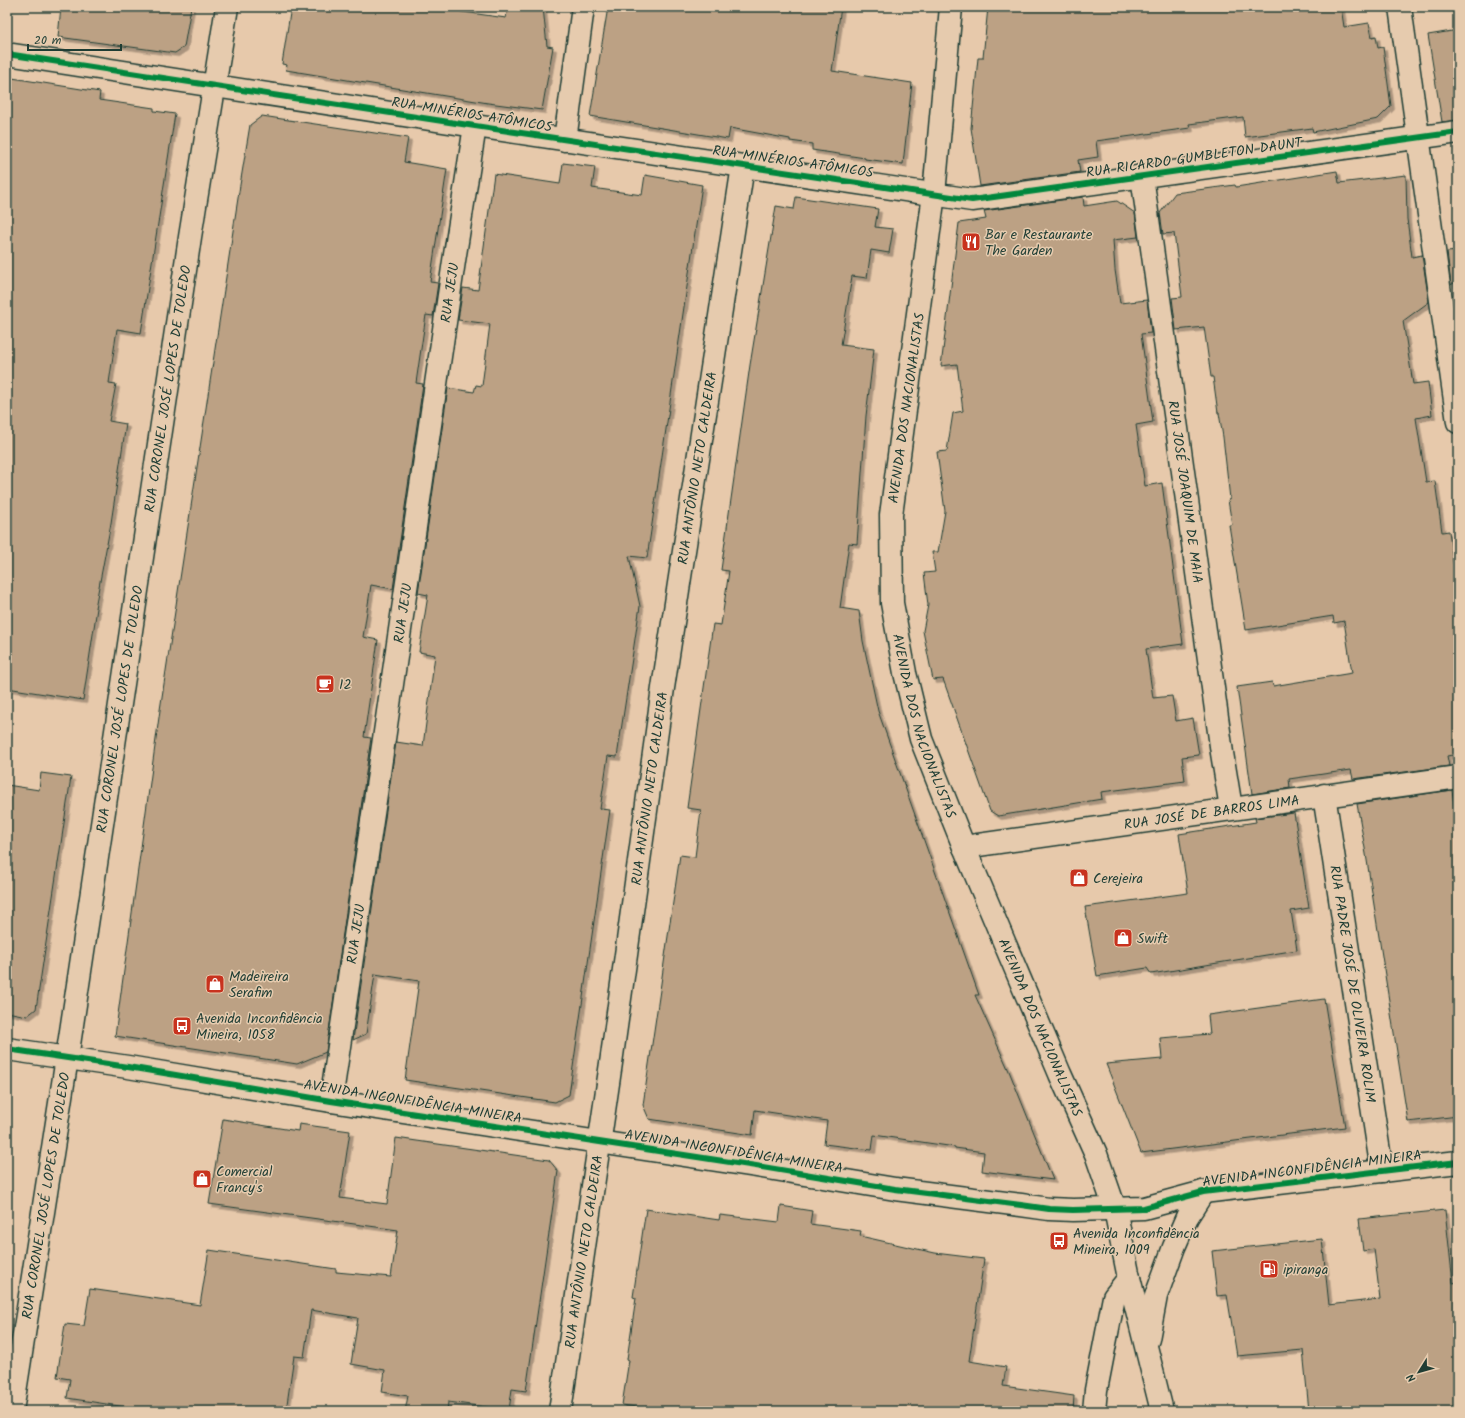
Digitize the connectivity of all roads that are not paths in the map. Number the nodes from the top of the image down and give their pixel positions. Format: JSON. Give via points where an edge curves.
{"nodes":[{"id":1,"x":228,"y":7,"type":"edge"},
{"id":2,"x":583,"y":7,"type":"edge"},
{"id":3,"x":951,"y":7,"type":"edge"},
{"id":4,"x":1400,"y":7,"type":"edge"},
{"id":5,"x":7,"y":54,"type":"edge"},
{"id":6,"x":214,"y":86,"type":"junction"},
{"id":7,"x":475,"y":126,"type":"junction"},
{"id":8,"x":1458,"y":132,"type":"edge"},
{"id":9,"x":1419,"y":137,"type":"junction"},
{"id":10,"x":565,"y":140,"type":"junction"},
{"id":11,"x":743,"y":166,"type":"junction"},
{"id":12,"x":1142,"y":176,"type":"junction"},
{"id":13,"x":934,"y":194,"type":"junction"},
{"id":14,"x":1458,"y":422,"type":"edge"},
{"id":15,"x":1458,"y":777,"type":"edge"},
{"id":16,"x":1324,"y":795,"type":"junction"},
{"id":17,"x":1232,"y":808,"type":"junction"},
{"id":18,"x":964,"y":847,"type":"junction"},
{"id":19,"x":7,"y":1049,"type":"edge"},
{"id":20,"x":67,"y":1058,"type":"junction"},
{"id":21,"x":331,"y":1101,"type":"junction"},
{"id":22,"x":599,"y":1142,"type":"junction"},
{"id":23,"x":1458,"y":1162,"type":"edge"},
{"id":24,"x":1382,"y":1171,"type":"junction"},
{"id":25,"x":1203,"y":1192,"type":"junction"},
{"id":26,"x":1115,"y":1209,"type":"junction"},
{"id":27,"x":1129,"y":1278,"type":"junction"},
{"id":28,"x":1146,"y":1346,"type":"junction"},
{"id":29,"x":12,"y":1411,"type":"edge"},
{"id":30,"x":560,"y":1411,"type":"edge"},
{"id":31,"x":1094,"y":1411,"type":"edge"},
{"id":32,"x":1162,"y":1411,"type":"edge"}],
"edges":[{"from":1,"to":6,"type":"street","name":"RUA CORONEL JOSÉ LOPES DE TOLEDO"},
{"from":2,"to":10,"type":"street"},
{"from":3,"to":13,"type":"street","name":"AVENIDA DOS NACIONALISTAS"},
{"from":4,"to":9,"type":"street"},
{"from":5,"to":6,"type":"street","name":"RUA MINÉRIOS ATÔMICOS"},
{"from":6,"to":7,"type":"street","name":"RUA MINÉRIOS ATÔMICOS"},
{"from":6,"to":20,"type":"street","name":"RUA CORONEL JOSÉ LOPES DE TOLEDO"},
{"from":7,"to":10,"type":"street","name":"RUA MINÉRIOS ATÔMICOS"},
{"from":7,"to":21,"type":"street","name":"RUA JEJU"},
{"from":8,"to":9,"type":"street","name":"RUA RICARDO GUMBLETON DAUNT"},
{"from":9,"to":12,"type":"street","name":"RUA RICARDO GUMBLETON DAUNT"},
{"from":9,"to":14,"type":"street"},
{"from":10,"to":11,"type":"street","name":"RUA MINÉRIOS ATÔMICOS"},
{"from":11,"to":13,"type":"street","name":"RUA MINÉRIOS ATÔMICOS"},
{"from":11,"to":22,"type":"street","name":"RUA ANTÔNIO NETO CALDEIRA","via":[[662,688]]},
{"from":12,"to":13,"type":"street","name":"RUA RICARDO GUMBLETON DAUNT","via":[[972,200]]},
{"from":12,"to":17,"type":"street","name":"RUA JOSÉ JOAQUIM DE MAIA","via":[[1222,753]]},
{"from":13,"to":18,"type":"street","name":"AVENIDA DOS NACIONALISTAS","via":[[891,516],[892,603],[921,739]]},
{"from":15,"to":16,"type":"street","name":"RUA JOSÉ DE BARROS LIMA"},
{"from":16,"to":17,"type":"street","name":"RUA JOSÉ DE BARROS LIMA"},
{"from":16,"to":24,"type":"street","name":"RUA PADRE JOSÉ DE OLIVEIRA ROLIM"},
{"from":17,"to":18,"type":"street","name":"RUA JOSÉ DE BARROS LIMA"},
{"from":18,"to":26,"type":"street","name":"AVENIDA DOS NACIONALISTAS","via":[[1096,1154]]},
{"from":19,"to":20,"type":"street","name":"AVENIDA INCONFIDÊNCIA MINEIRA"},
{"from":20,"to":21,"type":"street","name":"AVENIDA INCONFIDÊNCIA MINEIRA"},
{"from":20,"to":29,"type":"street","name":"RUA CORONEL JOSÉ LOPES DE TOLEDO"},
{"from":21,"to":22,"type":"street","name":"AVENIDA INCONFIDÊNCIA MINEIRA"},
{"from":22,"to":26,"type":"street","name":"AVENIDA INCONFIDÊNCIA MINEIRA","via":[[895,1189],[1049,1210]]},
{"from":22,"to":30,"type":"street","name":"RUA ANTÔNIO NETO CALDEIRA"},
{"from":23,"to":24,"type":"street","name":"AVENIDA INCONFIDÊNCIA MINEIRA"},
{"from":24,"to":25,"type":"street","name":"AVENIDA INCONFIDÊNCIA MINEIRA"},
{"from":25,"to":26,"type":"street","name":"AVENIDA INCONFIDÊNCIA MINEIRA","via":[[1144,1208]]},
{"from":25,"to":28,"type":"street","via":[[1187,1217],[1171,1254],[1156,1296]]},
{"from":26,"to":27,"type":"street","name":"AVENIDA DOS NACIONALISTAS"},
{"from":27,"to":28,"type":"street","name":"AVENIDA DOS NACIONALISTAS"},
{"from":27,"to":31,"type":"street","via":[[1114,1297]]},
{"from":28,"to":32,"type":"street","name":"AVENIDA DOS NACIONALISTAS"}]}
